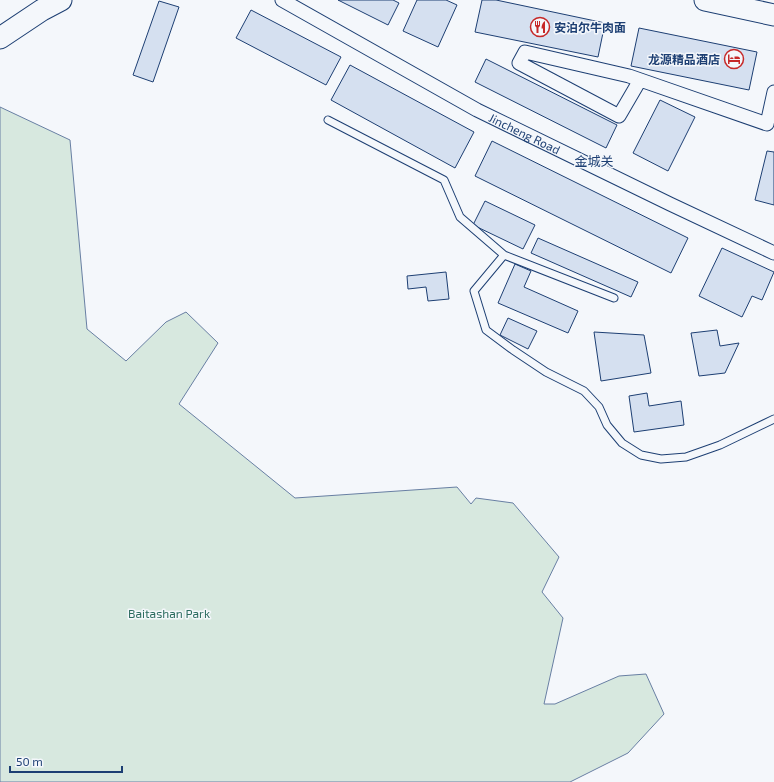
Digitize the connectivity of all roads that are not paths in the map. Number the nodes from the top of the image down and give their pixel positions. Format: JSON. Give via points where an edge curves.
{"nodes":[{"id":1,"x":61,"y":0,"type":"edge"},
{"id":2,"x":282,"y":0,"type":"edge"},
{"id":3,"x":705,"y":0,"type":"edge"},
{"id":4,"x":774,"y":16,"type":"edge"},
{"id":5,"x":0,"y":38,"type":"edge"},
{"id":6,"x":640,"y":80,"type":"junction"},
{"id":7,"x":774,"y":92,"type":"edge"},
{"id":8,"x":328,"y":120,"type":"dead end"},
{"id":9,"x":774,"y":253,"type":"edge"},
{"id":10,"x":504,"y":255,"type":"junction"},
{"id":11,"x":614,"y":298,"type":"dead end"},
{"id":12,"x":774,"y":419,"type":"edge"}],
"edges":[{"from":1,"to":5,"type":"main road"},
{"from":2,"to":9,"type":"street","name":"Jincheng Road","via":[[477,110]]},
{"from":3,"to":4,"type":"main road"},
{"from":6,"to":6,"type":"street","via":[[525,52],[520,63],[619,116]]},
{"from":6,"to":7,"type":"street","via":[[767,124]]},
{"from":8,"to":10,"type":"lane","via":[[444,180],[460,217]]},
{"from":10,"to":11,"type":"lane"},
{"from":10,"to":12,"type":"lane","via":[[474,291],[486,330],[546,372],[584,391],[599,407],[607,425],[622,443],[641,455],[661,459],[686,457],[720,445]]}]}
